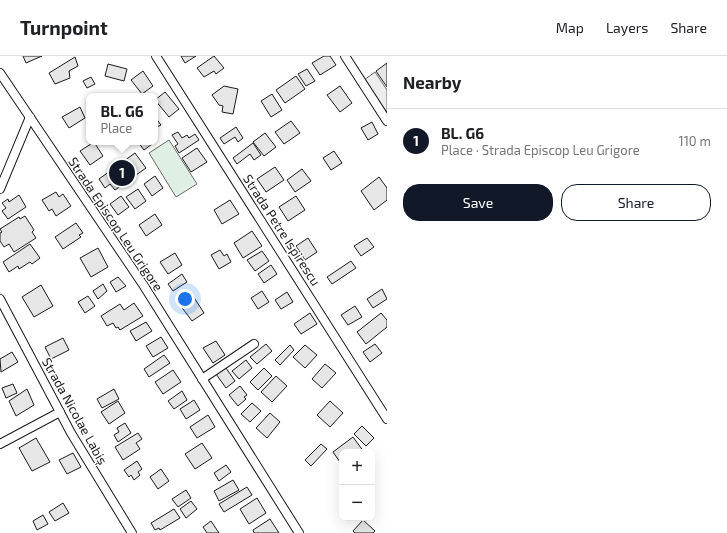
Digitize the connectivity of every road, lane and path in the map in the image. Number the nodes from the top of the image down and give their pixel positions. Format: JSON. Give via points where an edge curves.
{"nodes":[{"id":1,"x":156,"y":56,"type":"edge"},
{"id":2,"x":345,"y":56,"type":"edge"},
{"id":3,"x":0,"y":73,"type":"edge"},
{"id":4,"x":30,"y":117,"type":"junction"},
{"id":5,"x":387,"y":121,"type":"edge"},
{"id":6,"x":0,"y":189,"type":"edge"},
{"id":7,"x":0,"y":299,"type":"edge"},
{"id":8,"x":254,"y":344,"type":"dead end"},
{"id":9,"x":202,"y":379,"type":"junction"},
{"id":10,"x":60,"y":412,"type":"junction"},
{"id":11,"x":387,"y":419,"type":"edge"},
{"id":12,"x":0,"y":444,"type":"edge"},
{"id":13,"x":132,"y":533,"type":"edge"},
{"id":14,"x":299,"y":533,"type":"edge"}],
"edges":[{"from":1,"to":11,"type":"street","name":"Strada Petre Ispirescu"},
{"from":2,"to":5,"type":"street"},
{"from":3,"to":4,"type":"street","name":"Strada Episcop Leu Grigore"},
{"from":4,"to":6,"type":"street"},
{"from":4,"to":9,"type":"street","name":"Strada Episcop Leu Grigore","via":[[144,286]]},
{"from":7,"to":10,"type":"street","name":"Strada Nicolae Labiș"},
{"from":8,"to":9,"type":"street"},
{"from":9,"to":14,"type":"street","name":"Strada Episcop Leu Grigore"},
{"from":10,"to":12,"type":"street"},
{"from":10,"to":13,"type":"street","name":"Strada Nicolae Labiș"}]}
